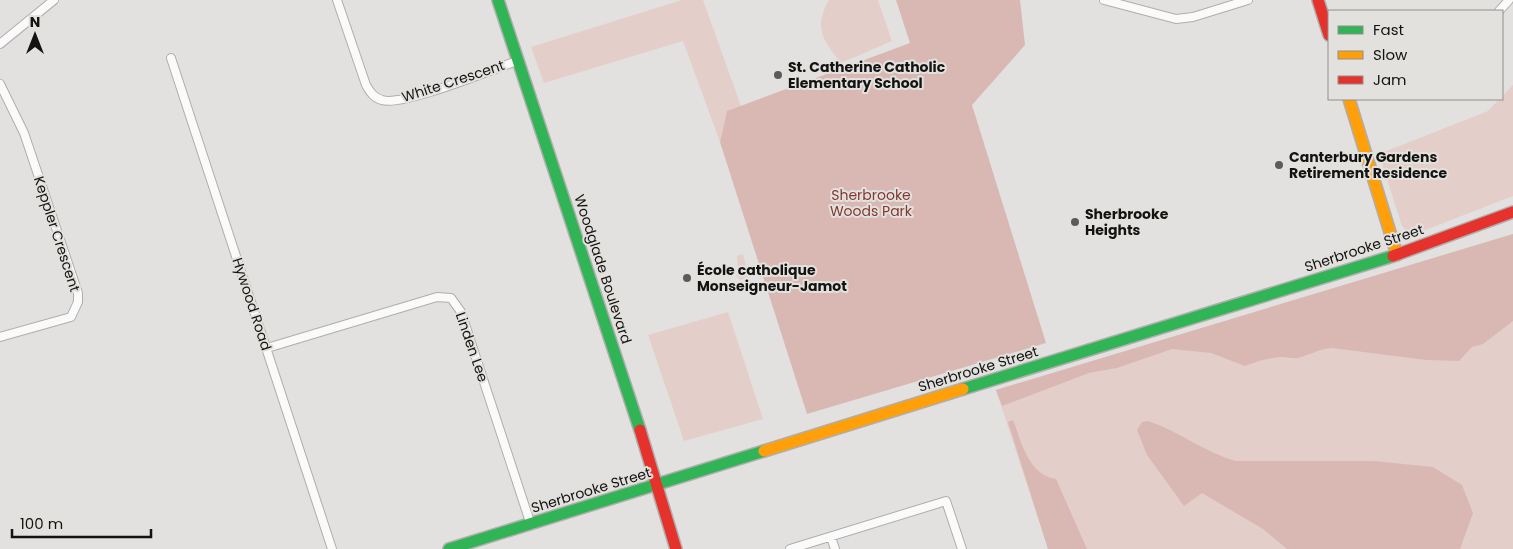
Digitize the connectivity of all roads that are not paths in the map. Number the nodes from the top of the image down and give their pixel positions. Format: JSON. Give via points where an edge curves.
{"nodes":[{"id":1,"x":54,"y":0,"type":"edge"},
{"id":2,"x":337,"y":0,"type":"edge"},
{"id":3,"x":498,"y":0,"type":"edge"},
{"id":4,"x":1104,"y":0,"type":"edge"},
{"id":5,"x":1248,"y":0,"type":"edge"},
{"id":6,"x":1318,"y":0,"type":"edge"},
{"id":7,"x":1509,"y":0,"type":"edge"},
{"id":8,"x":1230,"y":2,"type":"edge"},
{"id":9,"x":1500,"y":10,"type":"edge"},
{"id":10,"x":1328,"y":33,"type":"edge"},
{"id":11,"x":0,"y":44,"type":"edge"},
{"id":12,"x":171,"y":58,"type":"dead end"},
{"id":13,"x":518,"y":61,"type":"junction"},
{"id":14,"x":0,"y":84,"type":"edge"},
{"id":15,"x":1349,"y":100,"type":"edge"},
{"id":16,"x":1513,"y":212,"type":"edge"},
{"id":17,"x":1397,"y":255,"type":"junction"},
{"id":18,"x":0,"y":337,"type":"edge"},
{"id":19,"x":267,"y":348,"type":"junction"},
{"id":20,"x":658,"y":485,"type":"junction"},
{"id":21,"x":531,"y":524,"type":"junction"},
{"id":22,"x":831,"y":537,"type":"junction"},
{"id":23,"x":332,"y":549,"type":"edge"},
{"id":24,"x":449,"y":549,"type":"edge"},
{"id":25,"x":676,"y":549,"type":"edge"},
{"id":26,"x":790,"y":549,"type":"edge"},
{"id":27,"x":834,"y":549,"type":"edge"},
{"id":28,"x":962,"y":549,"type":"edge"}],
"edges":[{"from":1,"to":11,"type":"street"},
{"from":2,"to":13,"type":"street","name":"White Crescent","via":[[366,85],[372,95],[383,101],[410,98]]},
{"from":3,"to":13,"type":"main road","name":"Woodglade Boulevard"},
{"from":4,"to":8,"type":"street","via":[[1176,19],[1193,17]]},
{"from":5,"to":8,"type":"street"},
{"from":6,"to":10,"type":"main road"},
{"from":7,"to":9,"type":"street"},
{"from":12,"to":19,"type":"street","name":"Hywood Road"},
{"from":13,"to":20,"type":"main road","name":"Woodglade Boulevard"},
{"from":14,"to":18,"type":"street","name":"Keppler Crescent","via":[[24,133],[78,293],[78,302],[71,317]]},
{"from":15,"to":17,"type":"main road"},
{"from":16,"to":17,"type":"main road","name":"Sherbrooke Street"},
{"from":17,"to":20,"type":"main road","name":"Sherbrooke Street"},
{"from":19,"to":21,"type":"street","name":"Linden Lee","via":[[436,297],[451,298],[461,312]]},
{"from":19,"to":23,"type":"street","name":"Hywood Road"},
{"from":20,"to":21,"type":"main road","name":"Sherbrooke Street"},
{"from":20,"to":25,"type":"main road","name":"Woodglade Boulevard"},
{"from":21,"to":24,"type":"main road","name":"Sherbrooke Street"},
{"from":22,"to":26,"type":"street"},
{"from":22,"to":27,"type":"street"},
{"from":22,"to":28,"type":"street","via":[[946,501]]}]}
